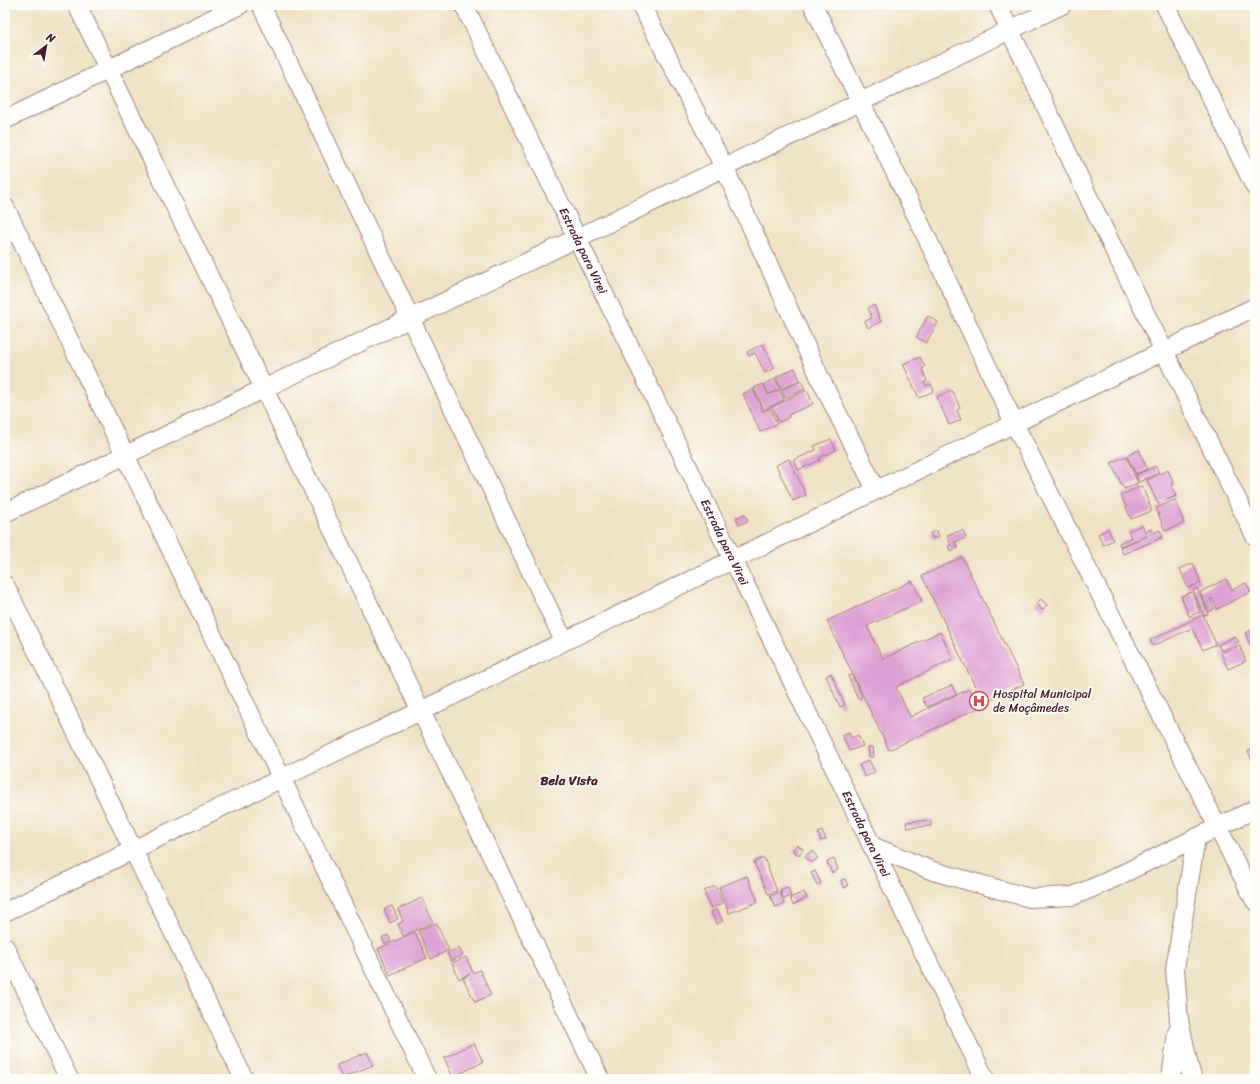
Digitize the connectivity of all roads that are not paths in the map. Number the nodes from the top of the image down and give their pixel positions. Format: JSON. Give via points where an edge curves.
{"nodes":[{"id":1,"x":77,"y":5,"type":"edge"},
{"id":2,"x":240,"y":5,"type":"edge"},
{"id":3,"x":261,"y":5,"type":"edge"},
{"id":4,"x":464,"y":5,"type":"edge"},
{"id":5,"x":641,"y":5,"type":"edge"},
{"id":6,"x":813,"y":5,"type":"edge"},
{"id":7,"x":998,"y":5,"type":"edge"},
{"id":8,"x":1062,"y":5,"type":"edge"},
{"id":9,"x":1165,"y":5,"type":"edge"},
{"id":10,"x":1010,"y":30,"type":"junction"},
{"id":11,"x":108,"y":69,"type":"junction"},
{"id":12,"x":861,"y":102,"type":"junction"},
{"id":13,"x":5,"y":120,"type":"edge"},
{"id":14,"x":724,"y":168,"type":"junction"},
{"id":15,"x":1255,"y":186,"type":"edge"},
{"id":16,"x":5,"y":207,"type":"edge"},
{"id":17,"x":577,"y":238,"type":"junction"},
{"id":18,"x":1255,"y":307,"type":"edge"},
{"id":19,"x":410,"y":318,"type":"junction"},
{"id":20,"x":1164,"y":351,"type":"junction"},
{"id":21,"x":264,"y":389,"type":"junction"},
{"id":22,"x":1014,"y":423,"type":"junction"},
{"id":23,"x":125,"y":455,"type":"junction"},
{"id":24,"x":876,"y":490,"type":"junction"},
{"id":25,"x":5,"y":513,"type":"edge"},
{"id":26,"x":1255,"y":536,"type":"edge"},
{"id":27,"x":733,"y":560,"type":"junction"},
{"id":28,"x":5,"y":585,"type":"edge"},
{"id":29,"x":564,"y":641,"type":"junction"},
{"id":30,"x":421,"y":711,"type":"junction"},
{"id":31,"x":282,"y":778,"type":"junction"},
{"id":32,"x":1255,"y":809,"type":"edge"},
{"id":33,"x":1218,"y":827,"type":"junction"},
{"id":34,"x":1196,"y":838,"type":"junction"},
{"id":35,"x":872,"y":846,"type":"junction"},
{"id":36,"x":133,"y":850,"type":"junction"},
{"id":37,"x":1255,"y":901,"type":"edge"},
{"id":38,"x":5,"y":912,"type":"edge"},
{"id":39,"x":5,"y":947,"type":"edge"},
{"id":40,"x":1179,"y":1020,"type":"junction"},
{"id":41,"x":69,"y":1079,"type":"edge"},
{"id":42,"x":244,"y":1079,"type":"edge"},
{"id":43,"x":427,"y":1079,"type":"edge"},
{"id":44,"x":600,"y":1079,"type":"edge"},
{"id":45,"x":985,"y":1079,"type":"edge"},
{"id":46,"x":1171,"y":1079,"type":"edge"},
{"id":47,"x":1193,"y":1079,"type":"edge"}],
"edges":[{"from":1,"to":11,"type":"street"},
{"from":2,"to":11,"type":"street"},
{"from":3,"to":19,"type":"street"},
{"from":4,"to":17,"type":"street","name":"Estrada para Virei"},
{"from":5,"to":14,"type":"street"},
{"from":6,"to":12,"type":"street"},
{"from":7,"to":10,"type":"street"},
{"from":8,"to":10,"type":"street"},
{"from":9,"to":15,"type":"street"},
{"from":10,"to":12,"type":"street"},
{"from":10,"to":20,"type":"street"},
{"from":11,"to":13,"type":"street"},
{"from":11,"to":21,"type":"street"},
{"from":12,"to":14,"type":"street"},
{"from":12,"to":22,"type":"street"},
{"from":14,"to":17,"type":"street"},
{"from":14,"to":24,"type":"street","via":[[821,380]]},
{"from":16,"to":23,"type":"street"},
{"from":17,"to":19,"type":"street"},
{"from":17,"to":27,"type":"street","name":"Estrada para Virei"},
{"from":18,"to":20,"type":"street"},
{"from":19,"to":21,"type":"street"},
{"from":19,"to":29,"type":"street"},
{"from":20,"to":22,"type":"street"},
{"from":20,"to":26,"type":"street"},
{"from":21,"to":23,"type":"street"},
{"from":21,"to":30,"type":"street"},
{"from":22,"to":24,"type":"street"},
{"from":22,"to":33,"type":"street"},
{"from":23,"to":25,"type":"street"},
{"from":23,"to":31,"type":"street"},
{"from":24,"to":27,"type":"street"},
{"from":27,"to":29,"type":"street"},
{"from":27,"to":35,"type":"street","name":"Estrada para Virei"},
{"from":28,"to":36,"type":"street"},
{"from":29,"to":30,"type":"street"},
{"from":30,"to":31,"type":"street"},
{"from":30,"to":44,"type":"street"},
{"from":31,"to":36,"type":"street"},
{"from":31,"to":43,"type":"street"},
{"from":32,"to":33,"type":"street"},
{"from":33,"to":34,"type":"street"},
{"from":33,"to":37,"type":"street"},
{"from":34,"to":35,"type":"street","via":[[1072,896],[1030,898],[933,871]]},
{"from":34,"to":40,"type":"street","via":[[1175,969]]},
{"from":35,"to":45,"type":"street","name":"Estrada para Virei"},
{"from":36,"to":38,"type":"street"},
{"from":36,"to":42,"type":"street"},
{"from":39,"to":41,"type":"street"},
{"from":40,"to":46,"type":"street"},
{"from":40,"to":47,"type":"street"}]}
